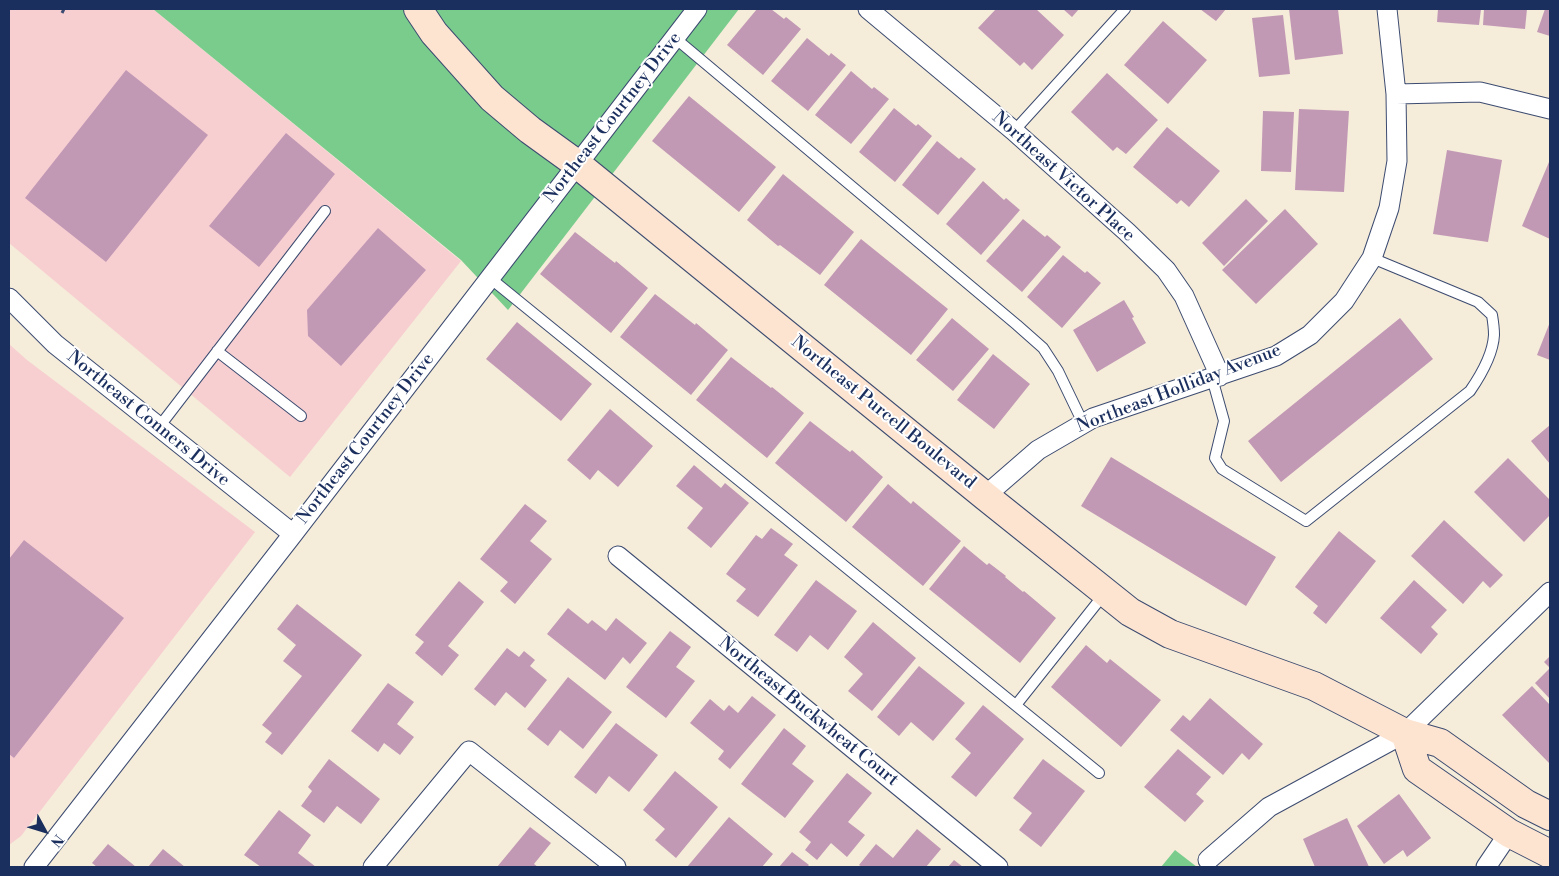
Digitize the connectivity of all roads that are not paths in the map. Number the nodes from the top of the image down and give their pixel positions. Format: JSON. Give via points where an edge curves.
{"nodes":[{"id":1,"x":418,"y":9,"type":"edge"},
{"id":2,"x":697,"y":9,"type":"edge"},
{"id":3,"x":868,"y":9,"type":"edge"},
{"id":4,"x":1125,"y":9,"type":"edge"},
{"id":5,"x":1387,"y":9,"type":"edge"},
{"id":6,"x":675,"y":38,"type":"junction"},
{"id":7,"x":1396,"y":94,"type":"junction"},
{"id":8,"x":1550,"y":109,"type":"edge"},
{"id":9,"x":1014,"y":131,"type":"junction"},
{"id":10,"x":577,"y":164,"type":"junction"},
{"id":11,"x":325,"y":211,"type":"dead end"},
{"id":12,"x":1372,"y":258,"type":"junction"},
{"id":13,"x":490,"y":278,"type":"junction"},
{"id":14,"x":9,"y":298,"type":"edge"},
{"id":15,"x":217,"y":351,"type":"junction"},
{"id":16,"x":1216,"y":377,"type":"junction"},
{"id":17,"x":302,"y":416,"type":"dead end"},
{"id":18,"x":1083,"y":423,"type":"junction"},
{"id":19,"x":159,"y":427,"type":"junction"},
{"id":20,"x":985,"y":496,"type":"junction"},
{"id":21,"x":293,"y":534,"type":"junction"},
{"id":22,"x":618,"y":556,"type":"dead end"},
{"id":23,"x":1105,"y":592,"type":"junction"},
{"id":24,"x":1550,"y":592,"type":"edge"},
{"id":25,"x":1016,"y":705,"type":"junction"},
{"id":26,"x":1405,"y":733,"type":"junction"},
{"id":27,"x":1099,"y":773,"type":"dead end"},
{"id":28,"x":1550,"y":816,"type":"edge"},
{"id":29,"x":1509,"y":833,"type":"junction"},
{"id":30,"x":1550,"y":854,"type":"edge"},
{"id":31,"x":1208,"y":860,"type":"dead end"},
{"id":32,"x":34,"y":867,"type":"edge"},
{"id":33,"x":373,"y":867,"type":"edge"},
{"id":34,"x":616,"y":867,"type":"edge"},
{"id":35,"x":998,"y":867,"type":"edge"},
{"id":36,"x":1486,"y":867,"type":"edge"}],
"edges":[{"from":1,"to":10,"type":"street","name":"Northeast Purcell Boulevard","via":[[434,33],[492,98]]},
{"from":2,"to":6,"type":"street","name":"Northeast Courtney Drive"},
{"from":3,"to":9,"type":"street","name":"Northeast Victor Place"},
{"from":4,"to":9,"type":"lane"},
{"from":5,"to":7,"type":"street","name":"Northeast Holliday Avenue"},
{"from":6,"to":10,"type":"street","name":"Northeast Courtney Drive"},
{"from":6,"to":18,"type":"lane","via":[[1018,324],[1043,348]]},
{"from":7,"to":8,"type":"street","via":[[1480,92]]},
{"from":7,"to":12,"type":"street","name":"Northeast Holliday Avenue","via":[[1397,160],[1389,208]]},
{"from":9,"to":16,"type":"street","name":"Northeast Victor Place","via":[[1166,270],[1184,296]]},
{"from":10,"to":13,"type":"street","name":"Northeast Courtney Drive"},
{"from":10,"to":20,"type":"street","name":"Northeast Purcell Boulevard"},
{"from":11,"to":15,"type":"lane"},
{"from":12,"to":16,"type":"street","name":"Northeast Holliday Avenue","via":[[1344,301],[1310,335],[1276,356]]},
{"from":12,"to":16,"type":"lane","via":[[1478,302],[1492,315],[1494,336],[1488,358],[1470,391],[1306,521],[1222,469],[1215,458],[1224,421]]},
{"from":13,"to":21,"type":"street","name":"Northeast Courtney Drive"},
{"from":13,"to":25,"type":"lane"},
{"from":14,"to":19,"type":"street","name":"Northeast Conners Drive","via":[[55,344]]},
{"from":15,"to":17,"type":"lane"},
{"from":15,"to":19,"type":"lane"},
{"from":16,"to":18,"type":"street","name":"Northeast Holliday Avenue"},
{"from":18,"to":20,"type":"street","name":"Northeast Holliday Avenue","via":[[1038,450]]},
{"from":19,"to":21,"type":"street","name":"Northeast Conners Drive"},
{"from":20,"to":23,"type":"street","name":"Northeast Purcell Boulevard"},
{"from":21,"to":32,"type":"street","name":"Northeast Courtney Drive"},
{"from":22,"to":35,"type":"street","name":"Northeast Buckwheat Court"},
{"from":23,"to":25,"type":"lane"},
{"from":23,"to":26,"type":"street","name":"Northeast Purcell Boulevard","via":[[1130,612],[1170,634],[1314,686]]},
{"from":24,"to":26,"type":"street"},
{"from":25,"to":27,"type":"lane"},
{"from":26,"to":28,"type":"street","name":"Northeast Purcell Boulevard","via":[[1440,743],[1526,804]]},
{"from":26,"to":29,"type":"street","via":[[1417,769]]},
{"from":26,"to":31,"type":"street","via":[[1269,807]]},
{"from":29,"to":30,"type":"street"},
{"from":29,"to":36,"type":"street"},
{"from":33,"to":34,"type":"street","via":[[469,751]]}]}
